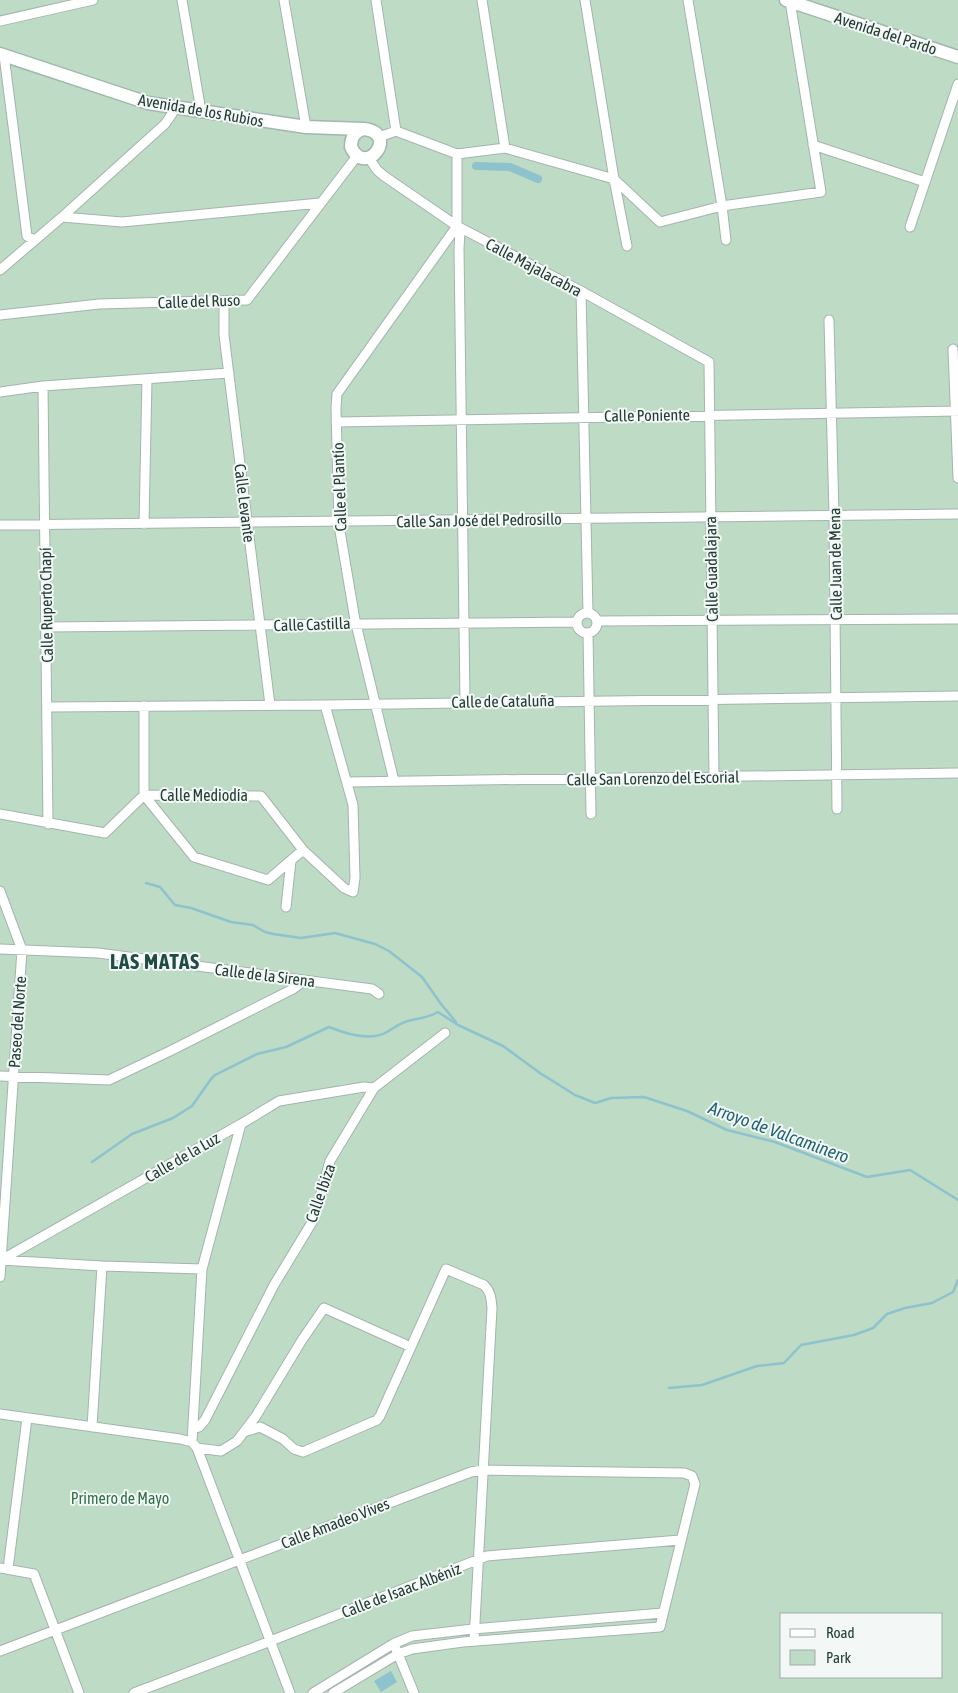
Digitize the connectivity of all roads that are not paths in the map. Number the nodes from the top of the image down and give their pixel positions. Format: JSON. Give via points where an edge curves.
{"nodes":[{"id":1,"x":93,"y":0,"type":"edge"},
{"id":2,"x":182,"y":0,"type":"edge"},
{"id":3,"x":284,"y":0,"type":"edge"},
{"id":4,"x":376,"y":0,"type":"edge"},
{"id":5,"x":482,"y":0,"type":"edge"},
{"id":6,"x":585,"y":0,"type":"edge"},
{"id":7,"x":688,"y":0,"type":"edge"},
{"id":8,"x":788,"y":1,"type":"edge"},
{"id":9,"x":0,"y":21,"type":"edge"},
{"id":10,"x":2,"y":54,"type":"edge"},
{"id":11,"x":958,"y":57,"type":"edge"},
{"id":12,"x":958,"y":84,"type":"edge"},
{"id":13,"x":176,"y":108,"type":"junction"},
{"id":14,"x":201,"y":111,"type":"junction"},
{"id":15,"x":306,"y":128,"type":"junction"},
{"id":16,"x":320,"y":128,"type":"junction"},
{"id":17,"x":364,"y":129,"type":"junction"},
{"id":18,"x":396,"y":132,"type":"junction"},
{"id":19,"x":379,"y":138,"type":"junction"},
{"id":20,"x":351,"y":141,"type":"junction"},
{"id":21,"x":813,"y":145,"type":"junction"},
{"id":22,"x":505,"y":148,"type":"junction"},
{"id":23,"x":457,"y":154,"type":"junction"},
{"id":24,"x":363,"y":157,"type":"junction"},
{"id":25,"x":614,"y":179,"type":"junction"},
{"id":26,"x":925,"y":182,"type":"junction"},
{"id":27,"x":320,"y":203,"type":"junction"},
{"id":28,"x":722,"y":206,"type":"junction"},
{"id":29,"x":62,"y":217,"type":"junction"},
{"id":30,"x":459,"y":227,"type":"junction"},
{"id":31,"x":910,"y":227,"type":"dead end"},
{"id":32,"x":34,"y":240,"type":"junction"},
{"id":33,"x":726,"y":240,"type":"dead end"},
{"id":34,"x":627,"y":246,"type":"dead end"},
{"id":35,"x":0,"y":270,"type":"edge"},
{"id":36,"x":582,"y":291,"type":"junction"},
{"id":37,"x":224,"y":301,"type":"junction"},
{"id":38,"x":0,"y":315,"type":"edge"},
{"id":39,"x":829,"y":320,"type":"dead end"},
{"id":40,"x":953,"y":349,"type":"dead end"},
{"id":41,"x":709,"y":362,"type":"joint"},
{"id":42,"x":229,"y":373,"type":"junction"},
{"id":43,"x":147,"y":379,"type":"junction"},
{"id":44,"x":43,"y":386,"type":"junction"},
{"id":45,"x":0,"y":392,"type":"edge"},
{"id":46,"x":956,"y":411,"type":"edge"},
{"id":47,"x":831,"y":412,"type":"junction"},
{"id":48,"x":709,"y":415,"type":"junction"},
{"id":49,"x":585,"y":416,"type":"junction"},
{"id":50,"x":462,"y":419,"type":"junction"},
{"id":51,"x":336,"y":422,"type":"junction"},
{"id":52,"x":958,"y":478,"type":"edge"},
{"id":53,"x":958,"y":514,"type":"edge"},
{"id":54,"x":834,"y":515,"type":"junction"},
{"id":55,"x":710,"y":517,"type":"junction"},
{"id":56,"x":587,"y":518,"type":"junction"},
{"id":57,"x":463,"y":521,"type":"junction"},
{"id":58,"x":338,"y":523,"type":"junction"},
{"id":59,"x":45,"y":524,"type":"junction"},
{"id":60,"x":144,"y":524,"type":"junction"},
{"id":61,"x":248,"y":524,"type":"junction"},
{"id":62,"x":0,"y":525,"type":"edge"},
{"id":63,"x":588,"y":613,"type":"junction"},
{"id":64,"x":958,"y":619,"type":"edge"},
{"id":65,"x":835,"y":621,"type":"junction"},
{"id":66,"x":577,"y":622,"type":"junction"},
{"id":67,"x":597,"y":622,"type":"junction"},
{"id":68,"x":711,"y":622,"type":"junction"},
{"id":69,"x":356,"y":623,"type":"junction"},
{"id":70,"x":464,"y":624,"type":"junction"},
{"id":71,"x":260,"y":626,"type":"junction"},
{"id":72,"x":47,"y":627,"type":"junction"},
{"id":73,"x":588,"y":633,"type":"junction"},
{"id":74,"x":836,"y":696,"type":"junction"},
{"id":75,"x":958,"y":696,"type":"edge"},
{"id":76,"x":712,"y":699,"type":"junction"},
{"id":77,"x":589,"y":700,"type":"junction"},
{"id":78,"x":465,"y":702,"type":"junction"},
{"id":79,"x":376,"y":703,"type":"junction"},
{"id":80,"x":270,"y":705,"type":"junction"},
{"id":81,"x":324,"y":705,"type":"junction"},
{"id":82,"x":144,"y":706,"type":"junction"},
{"id":83,"x":48,"y":707,"type":"junction"},
{"id":84,"x":837,"y":773,"type":"junction"},
{"id":85,"x":958,"y":773,"type":"edge"},
{"id":86,"x":714,"y":777,"type":"junction"},
{"id":87,"x":590,"y":779,"type":"junction"},
{"id":88,"x":394,"y":781,"type":"junction"},
{"id":89,"x":348,"y":782,"type":"junction"},
{"id":90,"x":144,"y":795,"type":"junction"},
{"id":91,"x":837,"y":809,"type":"dead end"},
{"id":92,"x":0,"y":814,"type":"edge"},
{"id":93,"x":591,"y":814,"type":"dead end"},
{"id":94,"x":48,"y":824,"type":"junction"},
{"id":95,"x":303,"y":850,"type":"junction"},
{"id":96,"x":291,"y":861,"type":"junction"},
{"id":97,"x":0,"y":891,"type":"edge"},
{"id":98,"x":286,"y":907,"type":"dead end"},
{"id":99,"x":0,"y":949,"type":"edge"},
{"id":100,"x":22,"y":950,"type":"junction"},
{"id":101,"x":305,"y":980,"type":"junction"},
{"id":102,"x":379,"y":994,"type":"dead end"},
{"id":103,"x":444,"y":1033,"type":"dead end"},
{"id":104,"x":0,"y":1076,"type":"edge"},
{"id":105,"x":14,"y":1076,"type":"junction"},
{"id":106,"x":374,"y":1088,"type":"junction"},
{"id":107,"x":241,"y":1124,"type":"junction"},
{"id":108,"x":1,"y":1260,"type":"edge"},
{"id":109,"x":102,"y":1266,"type":"junction"},
{"id":110,"x":202,"y":1269,"type":"junction"},
{"id":111,"x":0,"y":1277,"type":"edge"},
{"id":112,"x":411,"y":1347,"type":"junction"},
{"id":113,"x":0,"y":1414,"type":"edge"},
{"id":114,"x":28,"y":1418,"type":"junction"},
{"id":115,"x":92,"y":1427,"type":"junction"},
{"id":116,"x":194,"y":1428,"type":"junction"},
{"id":117,"x":244,"y":1432,"type":"junction"},
{"id":118,"x":195,"y":1445,"type":"junction"},
{"id":119,"x":482,"y":1470,"type":"junction"},
{"id":120,"x":680,"y":1540,"type":"junction"},
{"id":121,"x":240,"y":1559,"type":"junction"},
{"id":122,"x":478,"y":1559,"type":"junction"},
{"id":123,"x":4,"y":1568,"type":"edge"},
{"id":124,"x":663,"y":1614,"type":"junction"},
{"id":125,"x":473,"y":1629,"type":"junction"},
{"id":126,"x":55,"y":1630,"type":"junction"},
{"id":127,"x":271,"y":1641,"type":"junction"},
{"id":128,"x":474,"y":1641,"type":"junction"},
{"id":129,"x":393,"y":1644,"type":"junction"},
{"id":130,"x":0,"y":1651,"type":"edge"},
{"id":131,"x":398,"y":1654,"type":"junction"},
{"id":132,"x":79,"y":1693,"type":"edge"},
{"id":133,"x":134,"y":1693,"type":"edge"},
{"id":134,"x":290,"y":1693,"type":"edge"},
{"id":135,"x":313,"y":1693,"type":"edge"},
{"id":136,"x":333,"y":1693,"type":"edge"},
{"id":137,"x":414,"y":1693,"type":"edge"}],
"edges":[{"from":1,"to":9,"type":"street"},
{"from":2,"to":14,"type":"street"},
{"from":3,"to":15,"type":"street"},
{"from":4,"to":18,"type":"street"},
{"from":5,"to":22,"type":"street"},
{"from":6,"to":25,"type":"street"},
{"from":7,"to":28,"type":"street"},
{"from":8,"to":11,"type":"street","name":"Avenida del Pardo"},
{"from":8,"to":21,"type":"street"},
{"from":10,"to":13,"type":"street","name":"Avenida de los Rubios","via":[[148,103]]},
{"from":10,"to":32,"type":"street","via":[[26,236]]},
{"from":12,"to":26,"type":"street"},
{"from":13,"to":14,"type":"street","name":"Avenida de los Rubios"},
{"from":13,"to":29,"type":"street","via":[[165,124]]},
{"from":14,"to":15,"type":"street","name":"Avenida de los Rubios"},
{"from":15,"to":16,"type":"street","name":"Avenida de los Rubios"},
{"from":16,"to":17,"type":"street","name":"Avenida de los Rubios"},
{"from":16,"to":20,"type":"street","name":"Avenida de los Rubios"},
{"from":17,"to":19,"type":"street","name":"Avenida de los Rubios"},
{"from":17,"to":20,"type":"street"},
{"from":18,"to":19,"type":"street"},
{"from":18,"to":23,"type":"street"},
{"from":19,"to":24,"type":"street","via":[[379,150],[375,155]]},
{"from":20,"to":24,"type":"street","via":[[351,147]]},
{"from":21,"to":26,"type":"street"},
{"from":21,"to":28,"type":"street","via":[[821,192]]},
{"from":22,"to":23,"type":"street"},
{"from":22,"to":25,"type":"street"},
{"from":23,"to":30,"type":"street"},
{"from":24,"to":27,"type":"street","name":"Calle del Ruso"},
{"from":24,"to":30,"type":"street","name":"Calle Majalacabra","via":[[384,176]]},
{"from":25,"to":28,"type":"street","via":[[660,222]]},
{"from":25,"to":34,"type":"street"},
{"from":26,"to":31,"type":"street"},
{"from":27,"to":29,"type":"street","via":[[122,222]]},
{"from":27,"to":37,"type":"street","name":"Calle del Ruso","via":[[247,300]]},
{"from":28,"to":33,"type":"street"},
{"from":29,"to":32,"type":"street"},
{"from":30,"to":36,"type":"street","name":"Calle Majalacabra"},
{"from":30,"to":50,"type":"street"},
{"from":30,"to":51,"type":"street","name":"Calle el Plantío","via":[[337,394]]},
{"from":32,"to":35,"type":"street"},
{"from":36,"to":41,"type":"street","name":"Calle Majalacabra"},
{"from":36,"to":49,"type":"street"},
{"from":37,"to":38,"type":"street","name":"Calle del Ruso","via":[[99,304]]},
{"from":37,"to":42,"type":"street","name":"Calle Levante"},
{"from":39,"to":47,"type":"street","name":"Calle Juan de Mena"},
{"from":40,"to":46,"type":"street"},
{"from":41,"to":48,"type":"street","name":"Calle Guadalajara"},
{"from":42,"to":43,"type":"street"},
{"from":42,"to":61,"type":"street","name":"Calle Levante"},
{"from":43,"to":44,"type":"street"},
{"from":43,"to":60,"type":"street"},
{"from":44,"to":45,"type":"street"},
{"from":44,"to":59,"type":"street","name":"Calle Ruperto Chapí"},
{"from":46,"to":47,"type":"street","name":"Calle Poniente"},
{"from":46,"to":52,"type":"street"},
{"from":47,"to":48,"type":"street","name":"Calle Poniente"},
{"from":47,"to":54,"type":"street","name":"Calle Juan de Mena"},
{"from":48,"to":49,"type":"street","name":"Calle Poniente"},
{"from":48,"to":55,"type":"street","name":"Calle Guadalajara"},
{"from":49,"to":50,"type":"street","name":"Calle Poniente"},
{"from":49,"to":56,"type":"street"},
{"from":50,"to":51,"type":"street","name":"Calle Poniente"},
{"from":50,"to":57,"type":"street"},
{"from":51,"to":58,"type":"street","name":"Calle el Plantío"},
{"from":53,"to":54,"type":"street","name":"Calle San José del Pedrosillo"},
{"from":54,"to":55,"type":"street","name":"Calle San José del Pedrosillo"},
{"from":54,"to":65,"type":"street","name":"Calle Juan de Mena"},
{"from":55,"to":56,"type":"street","name":"Calle San José del Pedrosillo"},
{"from":55,"to":68,"type":"street","name":"Calle Guadalajara"},
{"from":56,"to":57,"type":"street","name":"Calle San José del Pedrosillo"},
{"from":56,"to":63,"type":"street"},
{"from":57,"to":58,"type":"street","name":"Calle San José del Pedrosillo"},
{"from":57,"to":70,"type":"street"},
{"from":58,"to":61,"type":"street","name":"Calle San José del Pedrosillo"},
{"from":58,"to":69,"type":"street","name":"Calle el Plantío"},
{"from":59,"to":60,"type":"street","name":"Calle San José del Pedrosillo"},
{"from":59,"to":62,"type":"street","name":"Calle San José del Pedrosillo"},
{"from":59,"to":72,"type":"street","name":"Calle Ruperto Chapí"},
{"from":60,"to":61,"type":"street","name":"Calle San José del Pedrosillo"},
{"from":61,"to":71,"type":"street","name":"Calle Levante"},
{"from":63,"to":66,"type":"street","via":[[581,615]]},
{"from":63,"to":67,"type":"street"},
{"from":64,"to":65,"type":"street"},
{"from":65,"to":68,"type":"street"},
{"from":65,"to":74,"type":"street","name":"Calle Juan de Mena"},
{"from":66,"to":70,"type":"street","name":"Calle Castilla"},
{"from":66,"to":73,"type":"street","via":[[580,630]]},
{"from":67,"to":68,"type":"street"},
{"from":67,"to":73,"type":"street","via":[[595,629]]},
{"from":68,"to":76,"type":"street","name":"Calle Guadalajara"},
{"from":69,"to":70,"type":"street","name":"Calle Castilla"},
{"from":69,"to":71,"type":"street","name":"Calle Castilla"},
{"from":69,"to":79,"type":"street","name":"Calle el Plantío"},
{"from":70,"to":78,"type":"street"},
{"from":71,"to":72,"type":"street","name":"Calle Castilla"},
{"from":71,"to":80,"type":"street","name":"Calle Levante"},
{"from":72,"to":83,"type":"street","name":"Calle Ruperto Chapí"},
{"from":73,"to":77,"type":"street"},
{"from":74,"to":75,"type":"street","name":"Calle de Cataluña"},
{"from":74,"to":76,"type":"street","name":"Calle de Cataluña"},
{"from":74,"to":84,"type":"street","name":"Calle Juan de Mena"},
{"from":76,"to":77,"type":"street","name":"Calle de Cataluña"},
{"from":76,"to":86,"type":"street","name":"Calle Guadalajara"},
{"from":77,"to":78,"type":"street","name":"Calle de Cataluña"},
{"from":77,"to":87,"type":"street"},
{"from":78,"to":79,"type":"street","name":"Calle de Cataluña"},
{"from":79,"to":81,"type":"street","name":"Calle de Cataluña"},
{"from":79,"to":88,"type":"street","name":"Calle el Plantío"},
{"from":80,"to":81,"type":"street","name":"Calle de Cataluña"},
{"from":80,"to":82,"type":"street","name":"Calle de Cataluña"},
{"from":81,"to":89,"type":"street"},
{"from":82,"to":83,"type":"street","name":"Calle de Cataluña"},
{"from":82,"to":90,"type":"street"},
{"from":83,"to":94,"type":"street","name":"Calle Ruperto Chapí"},
{"from":84,"to":85,"type":"street","name":"Calle San Lorenzo del Escorial"},
{"from":84,"to":86,"type":"street","name":"Calle San Lorenzo del Escorial"},
{"from":84,"to":91,"type":"street","name":"Calle Juan de Mena"},
{"from":86,"to":87,"type":"street","name":"Calle San Lorenzo del Escorial"},
{"from":87,"to":88,"type":"street","name":"Calle San Lorenzo del Escorial"},
{"from":87,"to":93,"type":"street"},
{"from":88,"to":89,"type":"street","name":"Calle San Lorenzo del Escorial"},
{"from":89,"to":95,"type":"street","name":"Calle Mediodía","via":[[353,805],[353,892],[344,888]]},
{"from":90,"to":94,"type":"street","name":"Calle Mediodía","via":[[105,833]]},
{"from":90,"to":95,"type":"street","name":"Calle Mediodía","via":[[261,796]]},
{"from":90,"to":96,"type":"street","via":[[194,857],[268,880]]},
{"from":92,"to":94,"type":"street","name":"Calle Mediodía"},
{"from":95,"to":96,"type":"street"},
{"from":96,"to":98,"type":"street"},
{"from":97,"to":100,"type":"street","name":"Paseo del Norte"},
{"from":99,"to":100,"type":"street","name":"Calle de la Sirena"},
{"from":100,"to":101,"type":"street","name":"Calle de la Sirena","via":[[98,953]]},
{"from":100,"to":105,"type":"street","name":"Paseo del Norte"},
{"from":101,"to":102,"type":"street","name":"Calle de la Sirena","via":[[372,989]]},
{"from":101,"to":105,"type":"street","via":[[276,998],[109,1080]]},
{"from":103,"to":106,"type":"street","name":"Calle Ibiza"},
{"from":104,"to":105,"type":"street"},
{"from":105,"to":108,"type":"street","name":"Paseo del Norte"},
{"from":106,"to":107,"type":"street","name":"Calle de la Luz","via":[[279,1101]]},
{"from":106,"to":116,"type":"street","name":"Calle Ibiza","via":[[330,1161],[314,1219],[274,1285],[204,1420]]},
{"from":107,"to":108,"type":"street","name":"Calle de la Luz"},
{"from":107,"to":110,"type":"street"},
{"from":108,"to":109,"type":"street"},
{"from":108,"to":111,"type":"street","name":"Paseo del Norte"},
{"from":109,"to":110,"type":"street"},
{"from":109,"to":115,"type":"street"},
{"from":110,"to":116,"type":"street"},
{"from":112,"to":117,"type":"street","via":[[376,1420],[303,1452],[294,1450],[283,1439],[260,1427]]},
{"from":112,"to":117,"type":"street","via":[[324,1308]]},
{"from":112,"to":119,"type":"street","via":[[446,1269],[484,1285],[490,1293],[492,1308]]},
{"from":113,"to":114,"type":"street"},
{"from":114,"to":115,"type":"street"},
{"from":114,"to":123,"type":"street"},
{"from":115,"to":118,"type":"street","via":[[180,1439]]},
{"from":116,"to":118,"type":"street"},
{"from":117,"to":118,"type":"street","via":[[221,1451]]},
{"from":118,"to":121,"type":"street"},
{"from":119,"to":120,"type":"street","name":"Calle Amadeo Vives","via":[[684,1473],[692,1476],[695,1484]]},
{"from":119,"to":121,"type":"street","name":"Calle Amadeo Vives"},
{"from":119,"to":122,"type":"street"},
{"from":120,"to":122,"type":"street","name":"Calle de Isaac Albéniz"},
{"from":120,"to":124,"type":"street"},
{"from":121,"to":126,"type":"street","name":"Calle Amadeo Vives"},
{"from":121,"to":127,"type":"street"},
{"from":122,"to":125,"type":"street"},
{"from":122,"to":127,"type":"street","name":"Calle de Isaac Albéniz"},
{"from":123,"to":126,"type":"street","via":[[34,1574]]},
{"from":124,"to":125,"type":"street"},
{"from":124,"to":128,"type":"street","via":[[660,1627]]},
{"from":125,"to":128,"type":"street"},
{"from":125,"to":129,"type":"street","via":[[412,1636]]},
{"from":126,"to":130,"type":"street","name":"Calle Amadeo Vives"},
{"from":126,"to":132,"type":"street"},
{"from":127,"to":133,"type":"street","name":"Calle de Isaac Albéniz"},
{"from":127,"to":134,"type":"street"},
{"from":128,"to":131,"type":"street"},
{"from":129,"to":131,"type":"street"},
{"from":129,"to":135,"type":"street"},
{"from":131,"to":136,"type":"street"},
{"from":131,"to":137,"type":"street"}]}
